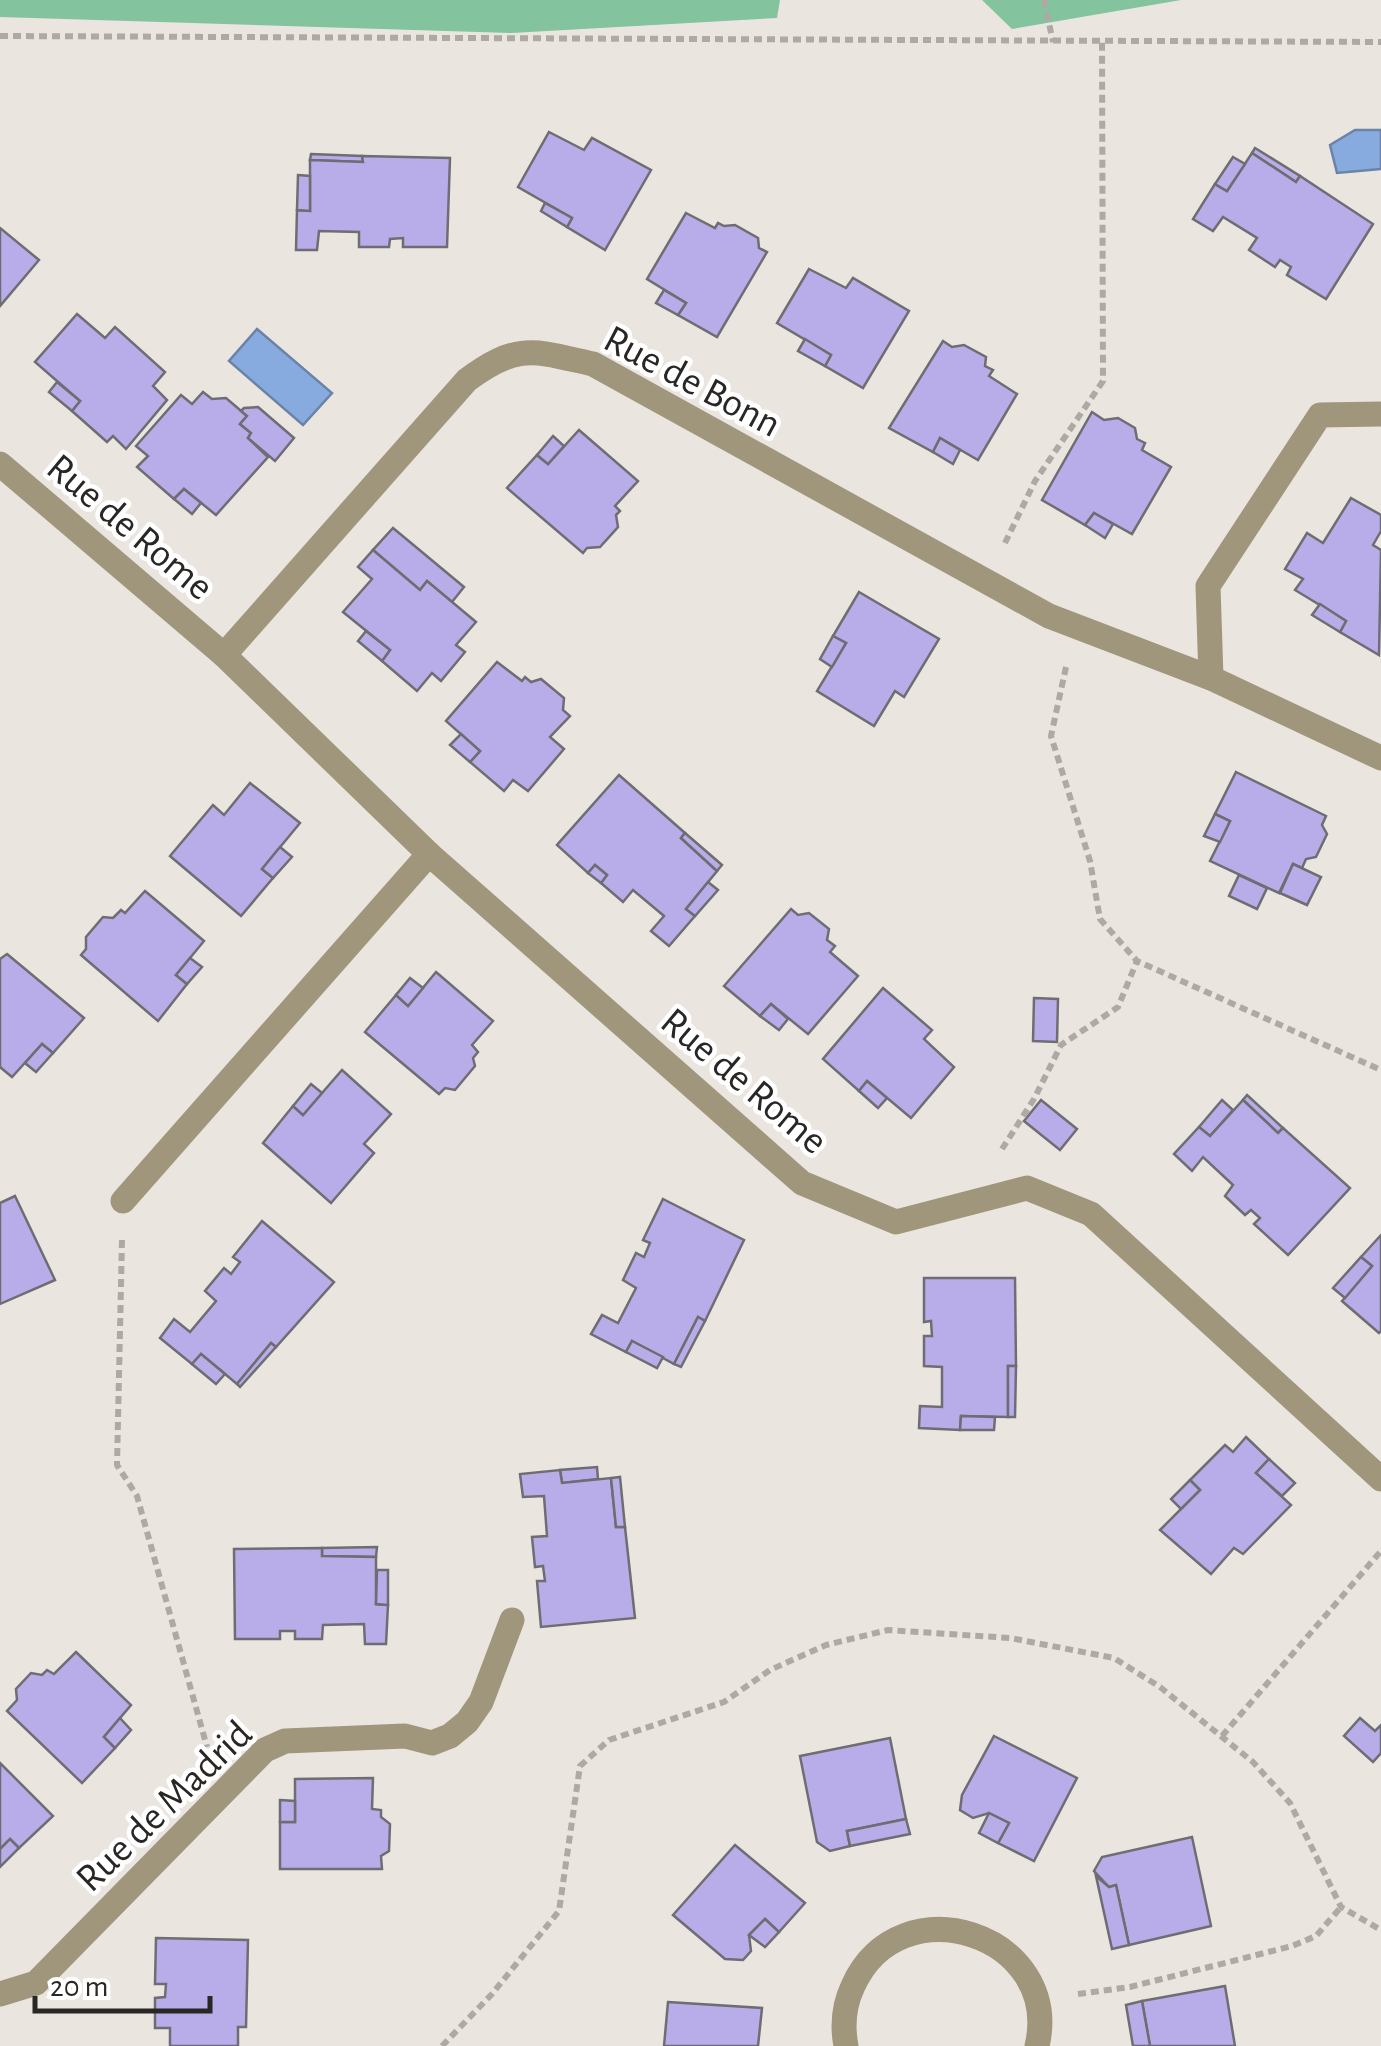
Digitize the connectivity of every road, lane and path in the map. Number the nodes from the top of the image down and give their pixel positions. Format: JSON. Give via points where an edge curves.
{"nodes":[{"id":1,"x":1044,"y":0,"type":"edge"},
{"id":2,"x":0,"y":36,"type":"edge"},
{"id":3,"x":1053,"y":42,"type":"junction"},
{"id":4,"x":1102,"y":42,"type":"junction"},
{"id":5,"x":1381,"y":42,"type":"edge"},
{"id":6,"x":1381,"y":414,"type":"edge"},
{"id":7,"x":0,"y":464,"type":"edge"},
{"id":8,"x":986,"y":583,"type":"junction"},
{"id":9,"x":1075,"y":625,"type":"junction"},
{"id":10,"x":224,"y":654,"type":"junction"},
{"id":11,"x":1211,"y":678,"type":"junction"},
{"id":12,"x":1381,"y":758,"type":"edge"},
{"id":13,"x":428,"y":854,"type":"junction"},
{"id":14,"x":1137,"y":961,"type":"junction"},
{"id":15,"x":1381,"y":1070,"type":"edge"},
{"id":16,"x":122,"y":1201,"type":"joint"},
{"id":17,"x":968,"y":1203,"type":"junction"},
{"id":18,"x":1381,"y":1479,"type":"edge"},
{"id":19,"x":1381,"y":1551,"type":"edge"},
{"id":20,"x":512,"y":1620,"type":"dead end"},
{"id":21,"x":1222,"y":1736,"type":"junction"},
{"id":22,"x":228,"y":1788,"type":"junction"},
{"id":23,"x":1341,"y":1906,"type":"junction"},
{"id":24,"x":1381,"y":1930,"type":"edge"},
{"id":25,"x":0,"y":1994,"type":"edge"},
{"id":26,"x":1037,"y":2000,"type":"junction"},
{"id":27,"x":442,"y":2046,"type":"edge"},
{"id":28,"x":846,"y":2046,"type":"edge"},
{"id":29,"x":1037,"y":2046,"type":"edge"}],
"edges":[{"from":1,"to":3,"type":"path"},
{"from":2,"to":3,"type":"path"},
{"from":3,"to":4,"type":"path"},
{"from":4,"to":5,"type":"path"},
{"from":4,"to":8,"type":"path","via":[[1103,381],[1035,481]]},
{"from":6,"to":11,"type":"street","via":[[1320,414],[1208,586]]},
{"from":7,"to":10,"type":"street","name":"Rue de Rome"},
{"from":8,"to":9,"type":"street","name":"Rue de Bonn"},
{"from":8,"to":10,"type":"street","name":"Rue de Bonn","via":[[593,364],[529,350],[494,360],[467,380]]},
{"from":9,"to":11,"type":"street","name":"Rue de Bonn"},
{"from":9,"to":14,"type":"path","via":[[1051,736],[1090,861],[1100,919]]},
{"from":10,"to":13,"type":"street","name":"Rue de Rome"},
{"from":11,"to":12,"type":"street","name":"Rue de Bonn"},
{"from":13,"to":16,"type":"street"},
{"from":13,"to":17,"type":"street","name":"Rue de Rome","via":[[802,1183],[896,1222]]},
{"from":14,"to":15,"type":"path"},
{"from":14,"to":17,"type":"path","via":[[1118,1007],[1060,1045]]},
{"from":16,"to":22,"type":"path","via":[[117,1465],[137,1496],[210,1757]]},
{"from":17,"to":18,"type":"street","name":"Rue de Rome","via":[[1027,1188],[1091,1214]]},
{"from":19,"to":21,"type":"path"},
{"from":20,"to":22,"type":"street","name":"Rue de Madrid","via":[[481,1702],[450,1736],[432,1743],[405,1736],[285,1741],[265,1750]]},
{"from":21,"to":23,"type":"path","via":[[1290,1803]]},
{"from":21,"to":27,"type":"path","via":[[1114,1658],[1010,1638],[888,1630],[826,1645],[770,1670],[724,1702],[609,1740],[580,1766],[559,1911]]},
{"from":22,"to":25,"type":"street","name":"Rue de Madrid","via":[[36,1983]]},
{"from":23,"to":24,"type":"path"},
{"from":23,"to":26,"type":"path","via":[[1316,1936],[1292,1946],[1130,1987]]},
{"from":26,"to":28,"type":"street","via":[[1024,1971],[973,1933],[942,1927],[910,1933],[881,1948],[860,1970],[847,2000]]},
{"from":26,"to":29,"type":"street"}]}
